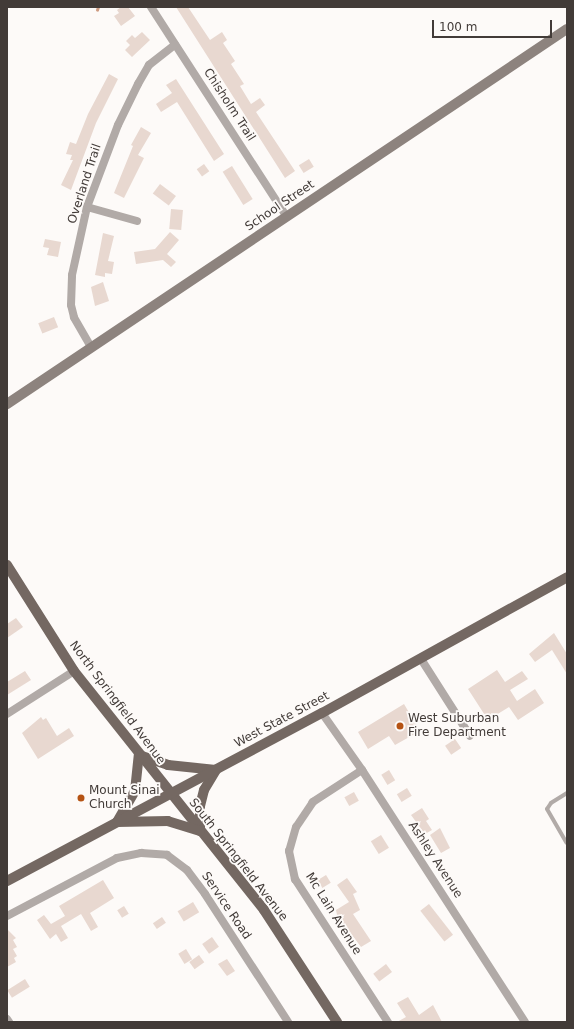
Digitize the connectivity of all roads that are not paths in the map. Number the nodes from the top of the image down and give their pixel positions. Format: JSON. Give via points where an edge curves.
{"nodes":[{"id":1,"x":151,"y":7,"type":"edge"},
{"id":2,"x":567,"y":29,"type":"edge"},
{"id":3,"x":175,"y":45,"type":"junction"},
{"id":4,"x":87,"y":207,"type":"junction"},
{"id":5,"x":287,"y":217,"type":"junction"},
{"id":6,"x":137,"y":221,"type":"dead end"},
{"id":7,"x":91,"y":347,"type":"junction"},
{"id":8,"x":7,"y":404,"type":"edge"},
{"id":9,"x":7,"y":565,"type":"edge"},
{"id":10,"x":567,"y":577,"type":"edge"},
{"id":11,"x":421,"y":659,"type":"junction"},
{"id":12,"x":74,"y":671,"type":"junction"},
{"id":13,"x":322,"y":713,"type":"junction"},
{"id":14,"x":7,"y":714,"type":"edge"},
{"id":15,"x":470,"y":736,"type":"dead end"},
{"id":16,"x":140,"y":755,"type":"junction"},
{"id":17,"x":216,"y":770,"type":"junction"},
{"id":18,"x":362,"y":770,"type":"junction"},
{"id":19,"x":567,"y":793,"type":"edge"},
{"id":20,"x":170,"y":794,"type":"junction"},
{"id":21,"x":117,"y":822,"type":"junction"},
{"id":22,"x":200,"y":831,"type":"junction"},
{"id":23,"x":567,"y":843,"type":"edge"},
{"id":24,"x":7,"y":881,"type":"edge"},
{"id":25,"x":7,"y":916,"type":"edge"},
{"id":26,"x":7,"y":1018,"type":"edge"},
{"id":27,"x":9,"y":1022,"type":"edge"},
{"id":28,"x":288,"y":1022,"type":"edge"},
{"id":29,"x":337,"y":1022,"type":"edge"},
{"id":30,"x":388,"y":1022,"type":"edge"},
{"id":31,"x":526,"y":1022,"type":"edge"}],
"edges":[{"from":1,"to":3,"type":"street","name":"Chisholm Trail"},
{"from":2,"to":5,"type":"main road","name":"School Street"},
{"from":3,"to":4,"type":"street","name":"Overland Trail","via":[[149,65],[138,84],[118,125]]},
{"from":3,"to":5,"type":"street","name":"Chisholm Trail"},
{"from":4,"to":6,"type":"street"},
{"from":4,"to":7,"type":"street","name":"Overland Trail","via":[[72,275],[72,305],[74,317]]},
{"from":5,"to":7,"type":"main road","name":"School Street"},
{"from":7,"to":8,"type":"main road","name":"School Street"},
{"from":9,"to":12,"type":"main road","name":"North Springfield Avenue"},
{"from":10,"to":11,"type":"main road","name":"West State Street"},
{"from":11,"to":13,"type":"main road","name":"West State Street"},
{"from":11,"to":15,"type":"street"},
{"from":12,"to":14,"type":"street"},
{"from":12,"to":16,"type":"main road","name":"North Springfield Avenue"},
{"from":13,"to":17,"type":"main road","name":"West State Street"},
{"from":13,"to":18,"type":"street","name":"Ashley Avenue"},
{"from":16,"to":17,"type":"main road","via":[[168,765]]},
{"from":16,"to":20,"type":"main road","name":"North Springfield Avenue"},
{"from":16,"to":21,"type":"main road","via":[[135,791]]},
{"from":17,"to":20,"type":"main road","name":"West State Street"},
{"from":17,"to":22,"type":"main road","via":[[204,790],[200,806]]},
{"from":18,"to":30,"type":"street","name":"Mc Lain Avenue","via":[[313,802],[296,827],[289,851],[295,879]]},
{"from":18,"to":31,"type":"street","name":"Ashley Avenue"},
{"from":19,"to":23,"type":"lane","via":[[551,803],[547,809]]},
{"from":20,"to":21,"type":"main road","name":"West State Street"},
{"from":20,"to":22,"type":"main road","name":"South Springfield Avenue"},
{"from":21,"to":22,"type":"main road","via":[[168,821]]},
{"from":21,"to":24,"type":"main road","name":"West State Street"},
{"from":22,"to":29,"type":"main road","name":"South Springfield Avenue","via":[[264,910]]},
{"from":25,"to":28,"type":"street","name":"Service Road","via":[[117,858],[141,854],[167,855],[187,870],[205,894]]},
{"from":26,"to":27,"type":"street"}]}
